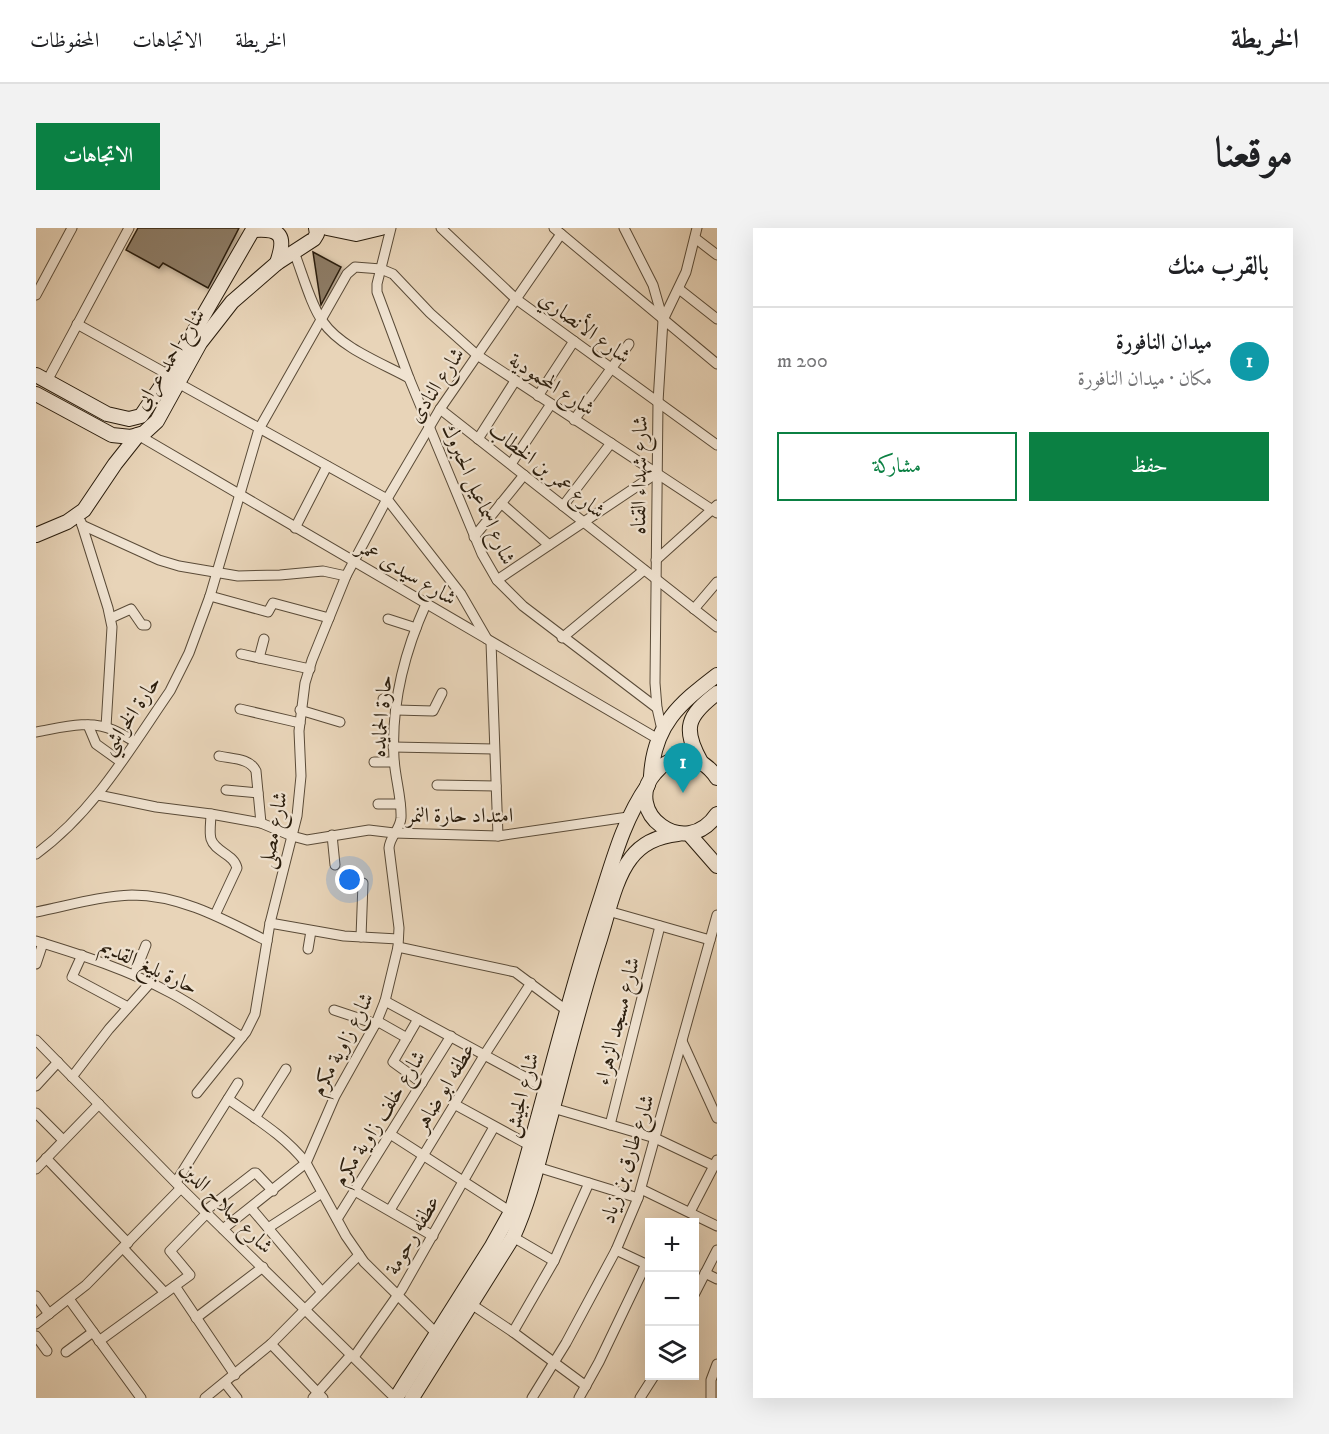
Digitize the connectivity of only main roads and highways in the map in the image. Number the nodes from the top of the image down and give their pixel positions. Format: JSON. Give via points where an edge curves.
{"nodes":[{"id":1,"x":316,"y":228,"type":"edge"},
{"id":2,"x":327,"y":228,"type":"edge"},
{"id":3,"x":381,"y":228,"type":"edge"},
{"id":4,"x":253,"y":229,"type":"edge"},
{"id":5,"x":277,"y":263,"type":"junction"},
{"id":6,"x":41,"y":378,"type":"edge"},
{"id":7,"x":174,"y":379,"type":"junction"},
{"id":8,"x":37,"y":397,"type":"edge"},
{"id":9,"x":138,"y":435,"type":"junction"},
{"id":10,"x":36,"y":535,"type":"edge"},
{"id":11,"x":717,"y":675,"type":"edge"},
{"id":12,"x":717,"y":693,"type":"edge"},
{"id":13,"x":712,"y":770,"type":"edge"},
{"id":14,"x":650,"y":780,"type":"junction"},
{"id":15,"x":717,"y":817,"type":"edge"},
{"id":16,"x":684,"y":834,"type":"junction"},
{"id":17,"x":717,"y":866,"type":"edge"},
{"id":18,"x":560,"y":1054,"type":"junction"},
{"id":19,"x":396,"y":1398,"type":"edge"},
{"id":20,"x":412,"y":1398,"type":"edge"}],
"edges":[{"from":1,"to":5,"type":"main road","name":"شارع احمد عرابى","via":[[314,239]]},
{"from":2,"to":3,"type":"main road","via":[[356,234]]},
{"from":4,"to":5,"type":"main road","via":[[278,234],[282,243]]},
{"from":4,"to":7,"type":"main road","name":"شارع احمد عرابى"},
{"from":5,"to":7,"type":"main road","name":"شارع احمد عرابى","via":[[250,284],[215,322]]},
{"from":6,"to":7,"type":"main road","name":"شارع احمد عرابى","via":[[107,414],[129,419],[144,413]]},
{"from":7,"to":9,"type":"main road","name":"شارع احمد عرابى","via":[[157,421]]},
{"from":8,"to":9,"type":"main road","name":"شارع احمد عرابى","via":[[106,433],[124,438]]},
{"from":9,"to":10,"type":"main road","via":[[81,519]]},
{"from":11,"to":14,"type":"main road","name":"شارع الجيش","via":[[681,704],[660,734]]},
{"from":12,"to":13,"type":"main road","via":[[700,705],[690,722],[690,742]]},
{"from":13,"to":14,"type":"main road","via":[[691,759],[679,758],[659,767]]},
{"from":14,"to":16,"type":"main road","via":[[646,803],[649,812],[661,826]]},
{"from":14,"to":18,"type":"main road","name":"شارع الجيش","via":[[628,817],[576,972]]},
{"from":15,"to":16,"type":"main road","name":"شارع الجيش","via":[[704,828]]},
{"from":16,"to":17,"type":"main road"},
{"from":16,"to":18,"type":"main road","name":"شارع الجيش","via":[[657,838],[631,857],[608,911]]},
{"from":18,"to":19,"type":"main road","name":"شارع الجيش","via":[[545,1088],[511,1212]]},
{"from":18,"to":20,"type":"main road","name":"شارع الجيش","via":[[553,1108],[513,1237]]}]}
